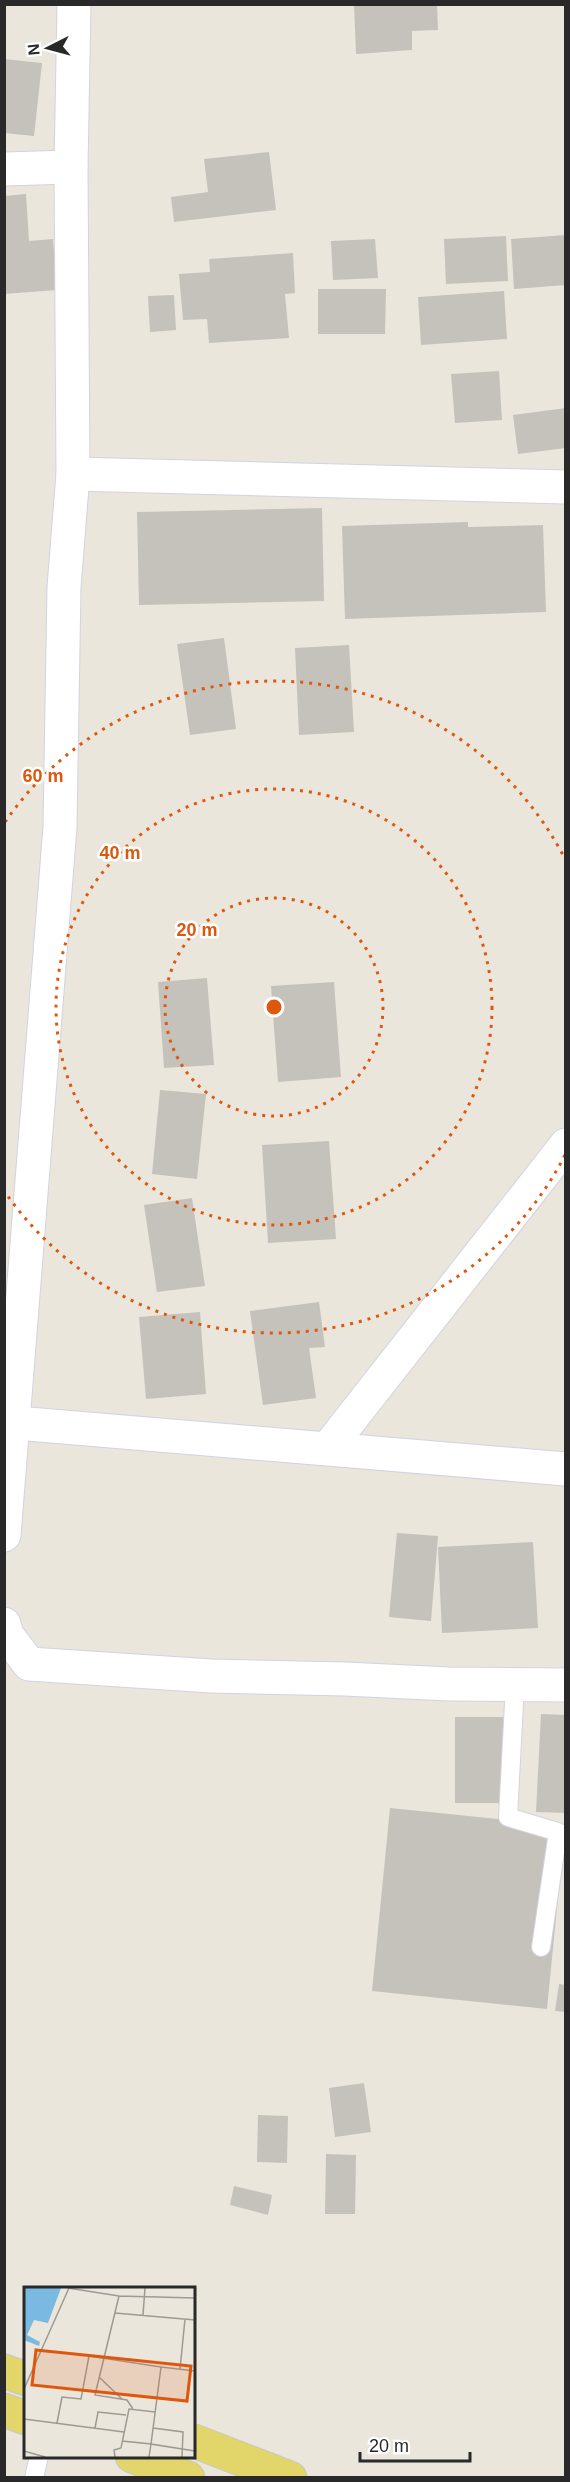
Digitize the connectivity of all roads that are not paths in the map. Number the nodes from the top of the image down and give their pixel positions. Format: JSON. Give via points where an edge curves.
{"nodes":[{"id":1,"x":74,"y":4,"type":"edge"},
{"id":2,"x":71,"y":167,"type":"junction"},
{"id":3,"x":4,"y":169,"type":"edge"},
{"id":4,"x":73,"y":474,"type":"junction"},
{"id":5,"x":566,"y":487,"type":"edge"},
{"id":6,"x":566,"y":1145,"type":"edge"},
{"id":7,"x":9,"y":1423,"type":"edge"},
{"id":8,"x":328,"y":1448,"type":"junction"},
{"id":9,"x":566,"y":1468,"type":"edge"},
{"id":10,"x":4,"y":1535,"type":"edge"},
{"id":11,"x":4,"y":1624,"type":"edge"},
{"id":12,"x":514,"y":1684,"type":"junction"},
{"id":13,"x":566,"y":1685,"type":"edge"},
{"id":14,"x":541,"y":1947,"type":"dead end"},
{"id":15,"x":4,"y":2371,"type":"edge"},
{"id":16,"x":24,"y":2378,"type":"edge"},
{"id":17,"x":4,"y":2410,"type":"edge"},
{"id":18,"x":24,"y":2417,"type":"edge"},
{"id":19,"x":195,"y":2441,"type":"edge"},
{"id":20,"x":39,"y":2458,"type":"edge"},
{"id":21,"x":135,"y":2458,"type":"edge"},
{"id":22,"x":34,"y":2478,"type":"edge"},
{"id":23,"x":188,"y":2478,"type":"edge"},
{"id":24,"x":290,"y":2478,"type":"edge"}],
"edges":[{"from":1,"to":2,"type":"street"},
{"from":2,"to":3,"type":"street"},
{"from":2,"to":4,"type":"street"},
{"from":4,"to":5,"type":"street"},
{"from":4,"to":7,"type":"street","via":[[64,587],[60,827]]},
{"from":6,"to":8,"type":"street"},
{"from":7,"to":8,"type":"street"},
{"from":7,"to":10,"type":"street"},
{"from":8,"to":9,"type":"street"},
{"from":11,"to":12,"type":"street","via":[[7,1635],[28,1664],[211,1677]]},
{"from":12,"to":13,"type":"street"},
{"from":12,"to":14,"type":"lane","via":[[508,1817],[558,1832]]},
{"from":15,"to":16,"type":"main road"},
{"from":17,"to":18,"type":"main road"},
{"from":19,"to":24,"type":"main road"},
{"from":20,"to":22,"type":"lane"},
{"from":21,"to":23,"type":"main road"}]}
